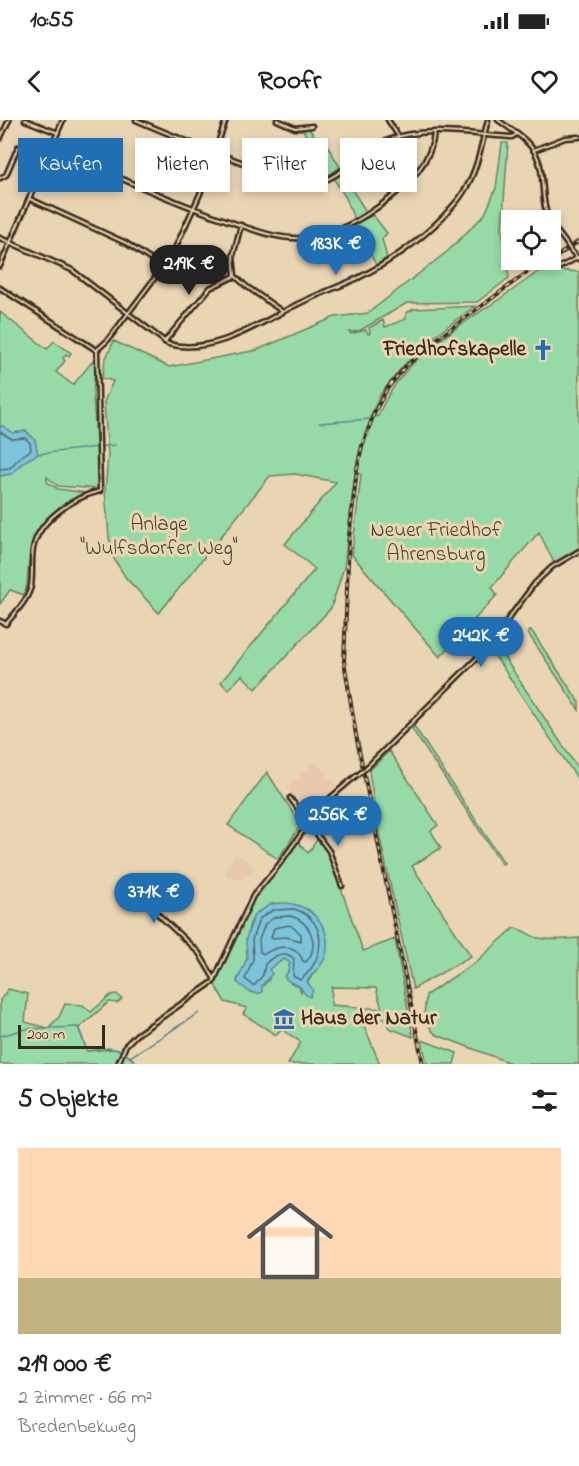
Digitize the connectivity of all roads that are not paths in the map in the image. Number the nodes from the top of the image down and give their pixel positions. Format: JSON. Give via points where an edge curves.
{"nodes":[{"id":1,"x":9,"y":120,"type":"edge"},
{"id":2,"x":25,"y":120,"type":"edge"},
{"id":3,"x":63,"y":120,"type":"edge"},
{"id":4,"x":136,"y":120,"type":"edge"},
{"id":5,"x":226,"y":120,"type":"edge"},
{"id":6,"x":277,"y":120,"type":"edge"},
{"id":7,"x":388,"y":120,"type":"edge"},
{"id":8,"x":488,"y":120,"type":"edge"},
{"id":9,"x":498,"y":120,"type":"edge"},
{"id":10,"x":312,"y":126,"type":"dead end"},
{"id":11,"x":58,"y":133,"type":"junction"},
{"id":12,"x":434,"y":134,"type":"junction"},
{"id":13,"x":484,"y":134,"type":"junction"},
{"id":14,"x":517,"y":134,"type":"junction"},
{"id":15,"x":399,"y":136,"type":"junction"},
{"id":16,"x":579,"y":137,"type":"edge"},
{"id":17,"x":56,"y":138,"type":"edge"},
{"id":18,"x":178,"y":138,"type":"edge"},
{"id":19,"x":220,"y":138,"type":"edge"},
{"id":20,"x":0,"y":140,"type":"edge"},
{"id":21,"x":18,"y":147,"type":"dead end"},
{"id":22,"x":534,"y":150,"type":"junction"},
{"id":23,"x":230,"y":159,"type":"edge"},
{"id":24,"x":0,"y":178,"type":"edge"},
{"id":25,"x":123,"y":179,"type":"edge"},
{"id":26,"x":32,"y":192,"type":"edge"},
{"id":27,"x":200,"y":192,"type":"edge"},
{"id":28,"x":29,"y":199,"type":"junction"},
{"id":29,"x":193,"y":209,"type":"junction"},
{"id":30,"x":546,"y":210,"type":"edge"},
{"id":31,"x":241,"y":225,"type":"junction"},
{"id":32,"x":561,"y":236,"type":"edge"},
{"id":33,"x":0,"y":238,"type":"edge"},
{"id":34,"x":10,"y":243,"type":"junction"},
{"id":35,"x":578,"y":258,"type":"edge"},
{"id":36,"x":0,"y":266,"type":"edge"},
{"id":37,"x":561,"y":266,"type":"edge"},
{"id":38,"x":163,"y":268,"type":"junction"},
{"id":39,"x":235,"y":276,"type":"junction"},
{"id":40,"x":0,"y":288,"type":"edge"},
{"id":41,"x":283,"y":312,"type":"junction"},
{"id":42,"x":128,"y":315,"type":"junction"},
{"id":43,"x":164,"y":342,"type":"junction"},
{"id":44,"x":96,"y":350,"type":"junction"},
{"id":45,"x":579,"y":552,"type":"edge"},
{"id":46,"x":0,"y":621,"type":"edge"},
{"id":47,"x":290,"y":798,"type":"dead end"},
{"id":48,"x":308,"y":823,"type":"junction"},
{"id":49,"x":342,"y":886,"type":"dead end"},
{"id":50,"x":143,"y":900,"type":"dead end"},
{"id":51,"x":215,"y":980,"type":"junction"},
{"id":52,"x":118,"y":1064,"type":"edge"}],
"edges":[{"from":1,"to":20,"type":"street"},
{"from":2,"to":11,"type":"street"},
{"from":3,"to":11,"type":"street"},
{"from":4,"to":18,"type":"street"},
{"from":5,"to":19,"type":"street"},
{"from":6,"to":10,"type":"street","via":[[298,128]]},
{"from":7,"to":15,"type":"street"},
{"from":8,"to":13,"type":"street"},
{"from":9,"to":14,"type":"street"},
{"from":11,"to":17,"type":"street"},
{"from":12,"to":13,"type":"street"},
{"from":12,"to":15,"type":"street"},
{"from":12,"to":31,"type":"street","via":[[431,151],[419,169],[393,196],[361,219],[306,238],[277,236]]},
{"from":13,"to":14,"type":"street"},
{"from":13,"to":41,"type":"street","via":[[476,172],[459,198],[426,234],[365,274]]},
{"from":14,"to":22,"type":"street"},
{"from":15,"to":23,"type":"street","via":[[314,183],[292,180]]},
{"from":16,"to":22,"type":"street"},
{"from":21,"to":24,"type":"street","via":[[6,175]]},
{"from":22,"to":30,"type":"street"},
{"from":25,"to":29,"type":"street"},
{"from":26,"to":28,"type":"street"},
{"from":27,"to":29,"type":"street"},
{"from":28,"to":34,"type":"street"},
{"from":28,"to":38,"type":"street","via":[[118,239]]},
{"from":29,"to":31,"type":"street"},
{"from":29,"to":38,"type":"street"},
{"from":31,"to":39,"type":"street","via":[[232,256]]},
{"from":32,"to":35,"type":"street","bridge":true},
{"from":33,"to":34,"type":"street"},
{"from":34,"to":36,"type":"street"},
{"from":34,"to":42,"type":"street","via":[[72,270]]},
{"from":35,"to":37,"type":"street"},
{"from":38,"to":42,"type":"street"},
{"from":39,"to":41,"type":"street"},
{"from":39,"to":43,"type":"street","via":[[210,288]]},
{"from":40,"to":44,"type":"street"},
{"from":41,"to":43,"type":"street","via":[[224,340],[185,347]]},
{"from":42,"to":43,"type":"street"},
{"from":42,"to":44,"type":"street"},
{"from":44,"to":46,"type":"street","via":[[100,491],[72,503],[40,532],[33,546],[31,586],[6,624]]},
{"from":45,"to":48,"type":"street","bridge":true,"via":[[542,576],[484,651]]},
{"from":47,"to":48,"type":"street"},
{"from":48,"to":49,"type":"street","via":[[329,851]]},
{"from":48,"to":51,"type":"street","via":[[249,901]]},
{"from":50,"to":51,"type":"street","via":[[199,953]]},
{"from":51,"to":52,"type":"street","via":[[136,1035],[126,1045]]}]}
